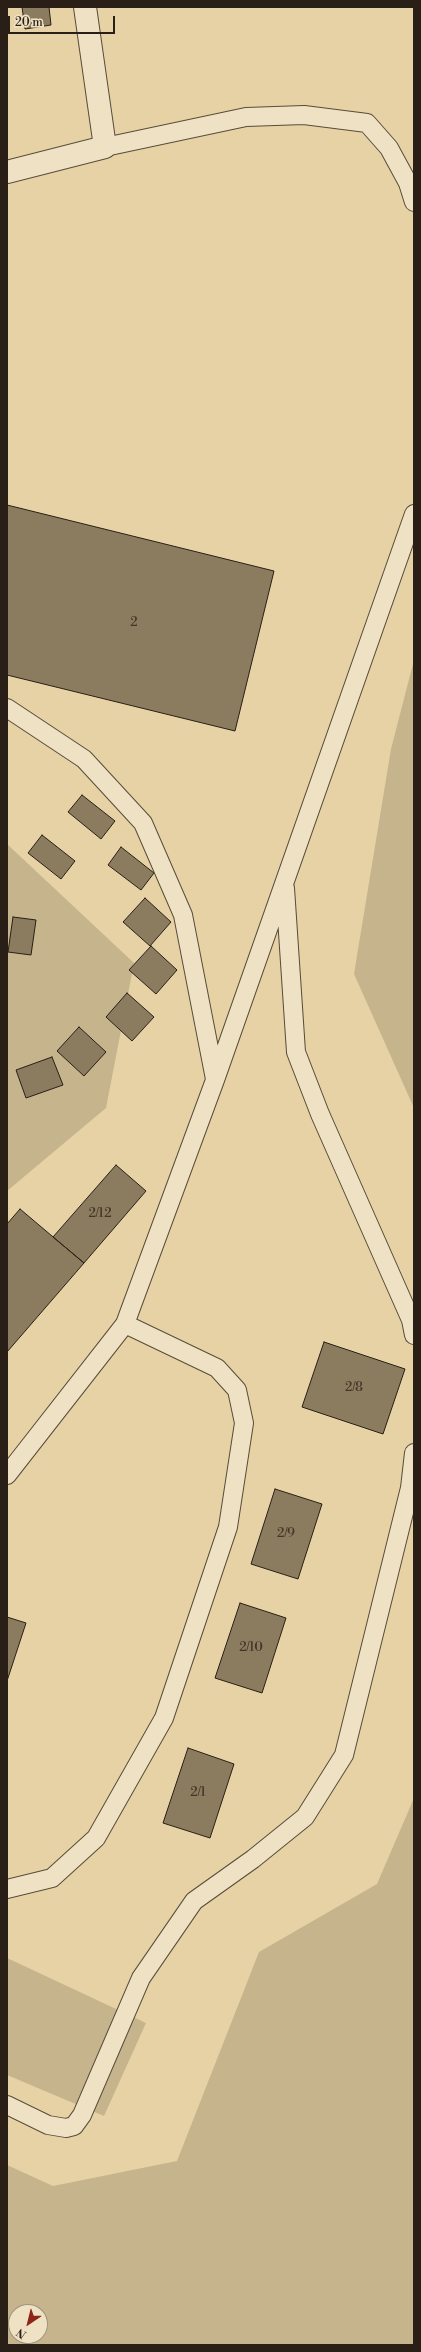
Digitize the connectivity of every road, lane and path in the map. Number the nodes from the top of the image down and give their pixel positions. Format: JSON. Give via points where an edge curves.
{"nodes":[{"id":1,"x":85,"y":7,"type":"edge"},
{"id":2,"x":105,"y":147,"type":"junction"},
{"id":3,"x":7,"y":172,"type":"edge"},
{"id":4,"x":414,"y":202,"type":"edge"},
{"id":5,"x":414,"y":514,"type":"edge"},
{"id":6,"x":7,"y":708,"type":"edge"},
{"id":7,"x":285,"y":881,"type":"junction"},
{"id":8,"x":215,"y":1080,"type":"junction"},
{"id":9,"x":125,"y":1324,"type":"junction"},
{"id":10,"x":414,"y":1335,"type":"edge"},
{"id":11,"x":414,"y":1453,"type":"edge"},
{"id":12,"x":7,"y":1475,"type":"edge"},
{"id":13,"x":7,"y":1889,"type":"edge"},
{"id":14,"x":7,"y":2105,"type":"edge"}],
"edges":[{"from":1,"to":2,"type":"street"},
{"from":2,"to":3,"type":"street"},
{"from":2,"to":4,"type":"lane","via":[[246,117],[304,115],[367,123],[389,148],[408,183]]},
{"from":5,"to":7,"type":"lane"},
{"from":6,"to":8,"type":"lane","via":[[84,759],[142,823],[183,915]]},
{"from":7,"to":8,"type":"lane"},
{"from":7,"to":10,"type":"lane","via":[[296,1052],[320,1114],[411,1320]]},
{"from":8,"to":9,"type":"lane"},
{"from":9,"to":12,"type":"lane"},
{"from":9,"to":13,"type":"lane","via":[[217,1368],[237,1390],[244,1423],[228,1527],[164,1718],[96,1838],[52,1878]]},
{"from":11,"to":14,"type":"lane","via":[[410,1488],[344,1755],[305,1817],[253,1859],[194,1900],[141,1978],[82,2115],[74,2126],[66,2128],[48,2125]]}]}
